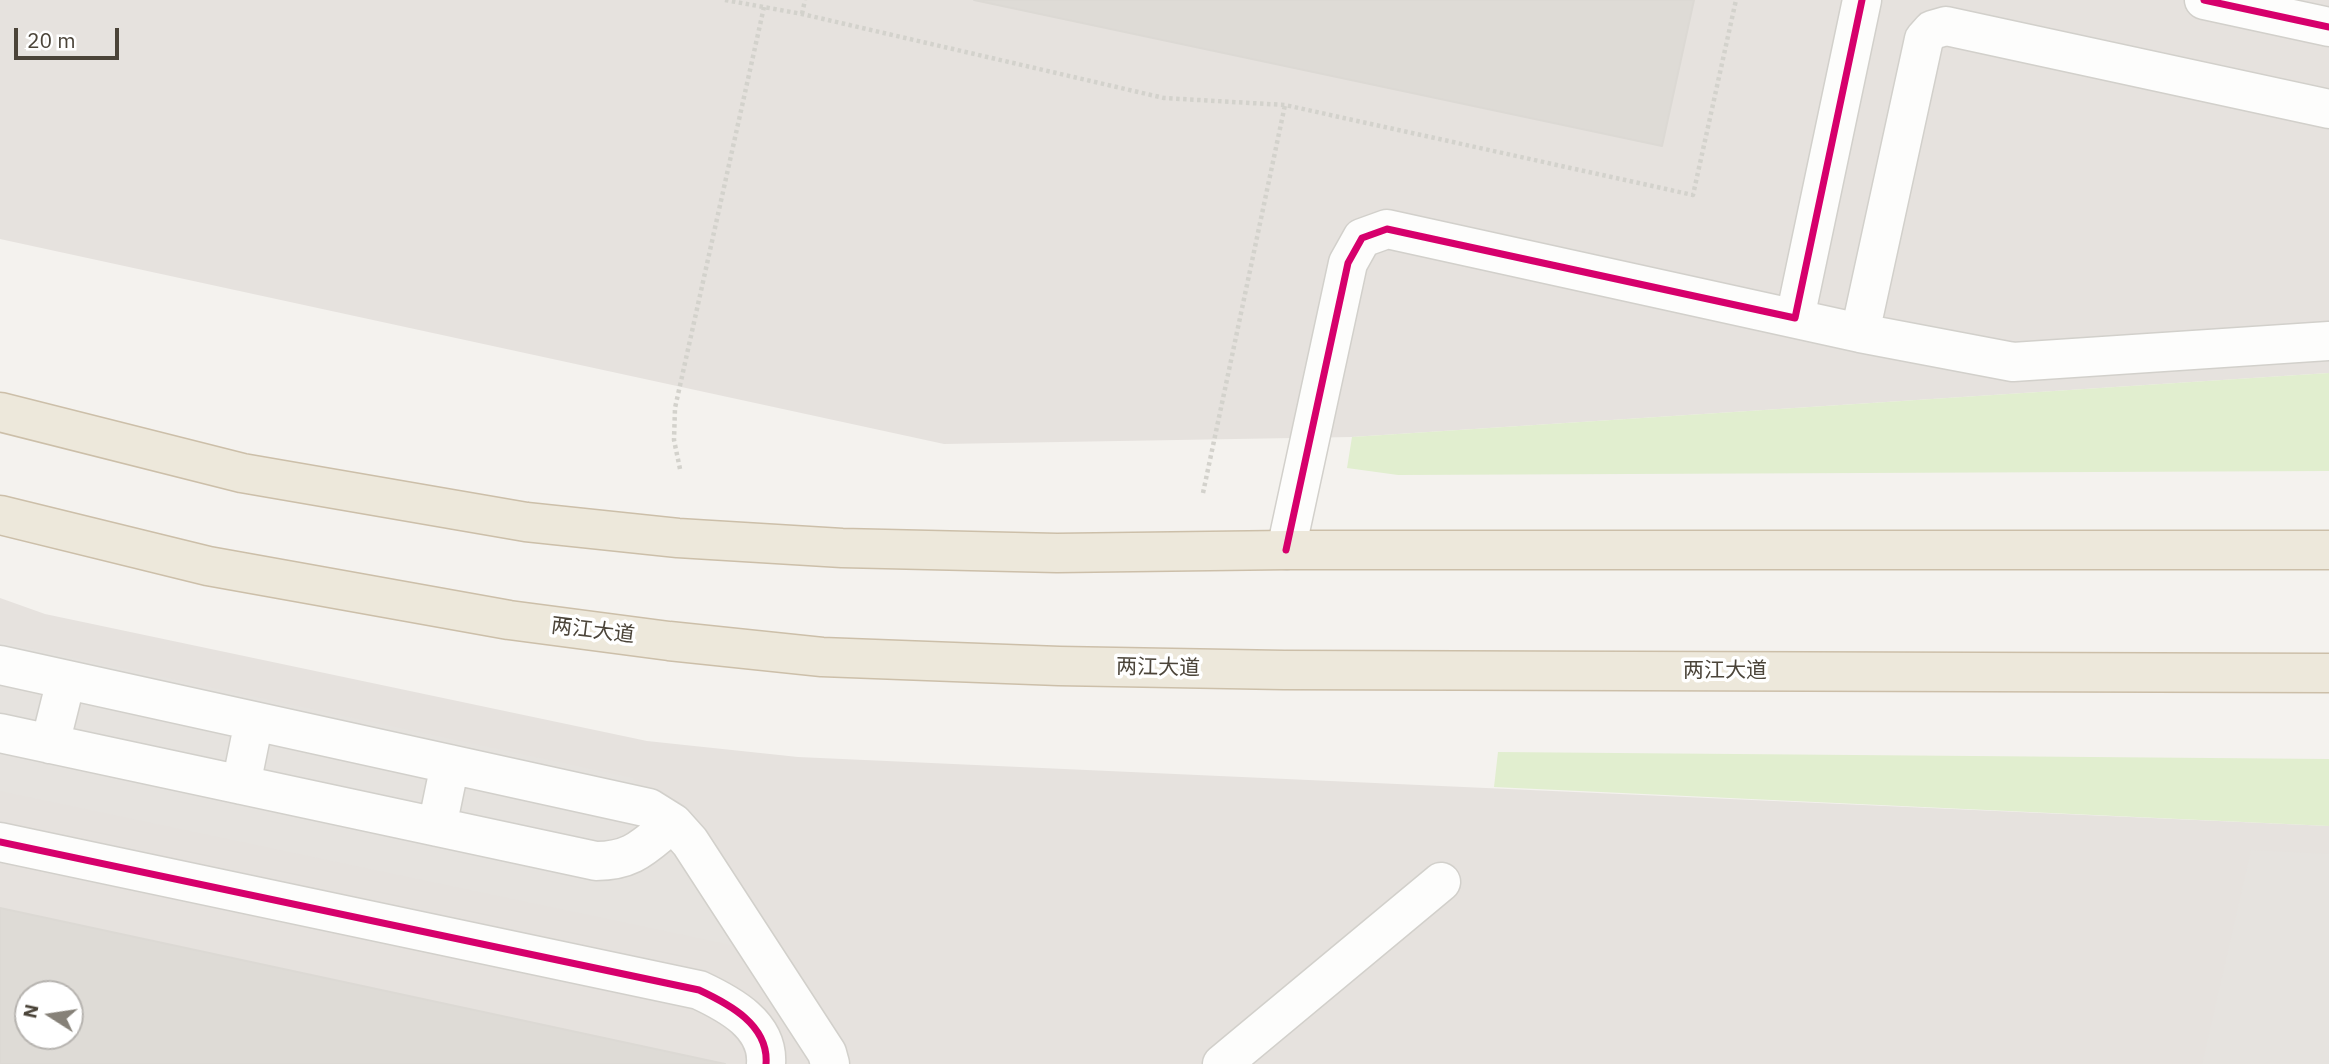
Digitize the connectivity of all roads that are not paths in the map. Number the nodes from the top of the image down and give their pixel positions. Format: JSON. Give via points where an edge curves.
{"nodes":[{"id":1,"x":1862,"y":0,"type":"edge"},
{"id":2,"x":2204,"y":0,"type":"edge"},
{"id":3,"x":2329,"y":27,"type":"edge"},
{"id":4,"x":2329,"y":109,"type":"edge"},
{"id":5,"x":1795,"y":318,"type":"junction"},
{"id":6,"x":1860,"y":333,"type":"junction"},
{"id":7,"x":2329,"y":341,"type":"edge"},
{"id":8,"x":0,"y":412,"type":"edge"},
{"id":9,"x":0,"y":515,"type":"edge"},
{"id":10,"x":1286,"y":550,"type":"junction"},
{"id":11,"x":2329,"y":550,"type":"edge"},
{"id":12,"x":0,"y":665,"type":"edge"},
{"id":13,"x":2329,"y":673,"type":"edge"},
{"id":14,"x":66,"y":680,"type":"junction"},
{"id":15,"x":254,"y":721,"type":"junction"},
{"id":16,"x":0,"y":733,"type":"edge"},
{"id":17,"x":50,"y":744,"type":"junction"},
{"id":18,"x":450,"y":764,"type":"junction"},
{"id":19,"x":241,"y":785,"type":"junction"},
{"id":20,"x":673,"y":823,"type":"junction"},
{"id":21,"x":437,"y":827,"type":"junction"},
{"id":22,"x":0,"y":842,"type":"edge"},
{"id":23,"x":1441,"y":881,"type":"dead end"},
{"id":24,"x":766,"y":1064,"type":"edge"},
{"id":25,"x":830,"y":1064,"type":"edge"},
{"id":26,"x":1222,"y":1064,"type":"edge"}],
"edges":[{"from":1,"to":5,"type":"street"},
{"from":2,"to":3,"type":"street"},
{"from":4,"to":6,"type":"street","via":[[1946,26],[1932,30],[1924,39]]},
{"from":5,"to":6,"type":"street"},
{"from":5,"to":10,"type":"street","via":[[1387,229],[1362,238],[1348,263]]},
{"from":6,"to":7,"type":"street","via":[[2014,362]]},
{"from":8,"to":10,"type":"highway","via":[[242,472],[526,522],[842,548],[1057,553]]},
{"from":9,"to":13,"type":"highway","name":"两江大道","via":[[208,566],[509,620],[821,657],[1283,670]]},
{"from":10,"to":11,"type":"highway"},
{"from":12,"to":14,"type":"street"},
{"from":14,"to":15,"type":"street"},
{"from":14,"to":17,"type":"street"},
{"from":15,"to":18,"type":"street"},
{"from":15,"to":19,"type":"street"},
{"from":16,"to":17,"type":"street"},
{"from":17,"to":19,"type":"street"},
{"from":18,"to":20,"type":"street","via":[[649,808]]},
{"from":18,"to":21,"type":"street"},
{"from":19,"to":21,"type":"street"},
{"from":20,"to":21,"type":"street","via":[[635,854],[617,861],[596,861]]},
{"from":20,"to":25,"type":"street","via":[[698,854]]},
{"from":22,"to":24,"type":"street","via":[[699,990],[750,1021],[767,1051]]},
{"from":23,"to":26,"type":"street"}]}
